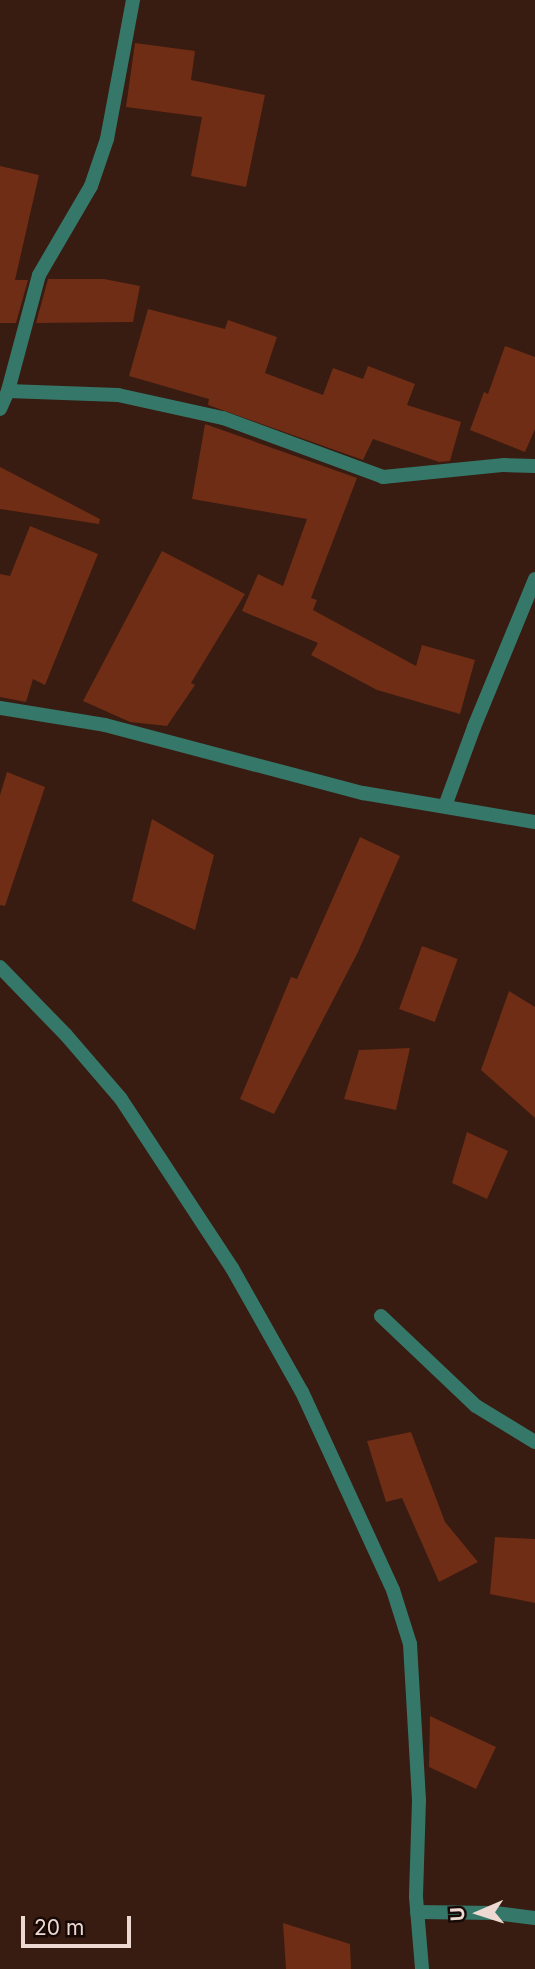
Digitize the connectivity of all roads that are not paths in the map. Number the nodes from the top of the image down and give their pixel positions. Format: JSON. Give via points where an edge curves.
{"nodes":[{"id":1,"x":133,"y":0,"type":"edge"},
{"id":2,"x":8,"y":391,"type":"junction"},
{"id":3,"x":0,"y":409,"type":"edge"},
{"id":4,"x":535,"y":466,"type":"edge"},
{"id":5,"x":535,"y":579,"type":"edge"},
{"id":6,"x":0,"y":708,"type":"edge"},
{"id":7,"x":445,"y":806,"type":"junction"},
{"id":8,"x":535,"y":822,"type":"edge"},
{"id":9,"x":0,"y":967,"type":"edge"},
{"id":10,"x":381,"y":1317,"type":"dead end"},
{"id":11,"x":535,"y":1442,"type":"edge"},
{"id":12,"x":417,"y":1912,"type":"junction"},
{"id":13,"x":535,"y":1918,"type":"edge"},
{"id":14,"x":422,"y":1969,"type":"edge"}],
"edges":[{"from":1,"to":2,"type":"street","via":[[107,139],[91,186],[39,275]]},
{"from":2,"to":3,"type":"street"},
{"from":2,"to":4,"type":"street","via":[[118,395],[223,418],[383,477]]},
{"from":5,"to":7,"type":"street"},
{"from":6,"to":7,"type":"street","via":[[104,725],[363,793]]},
{"from":7,"to":8,"type":"street"},
{"from":9,"to":12,"type":"street","via":[[121,1099],[225,1256],[302,1392],[374,1545],[410,1644],[419,1800]]},
{"from":10,"to":11,"type":"street","via":[[476,1406]]},
{"from":12,"to":13,"type":"street"},
{"from":12,"to":14,"type":"street"}]}
